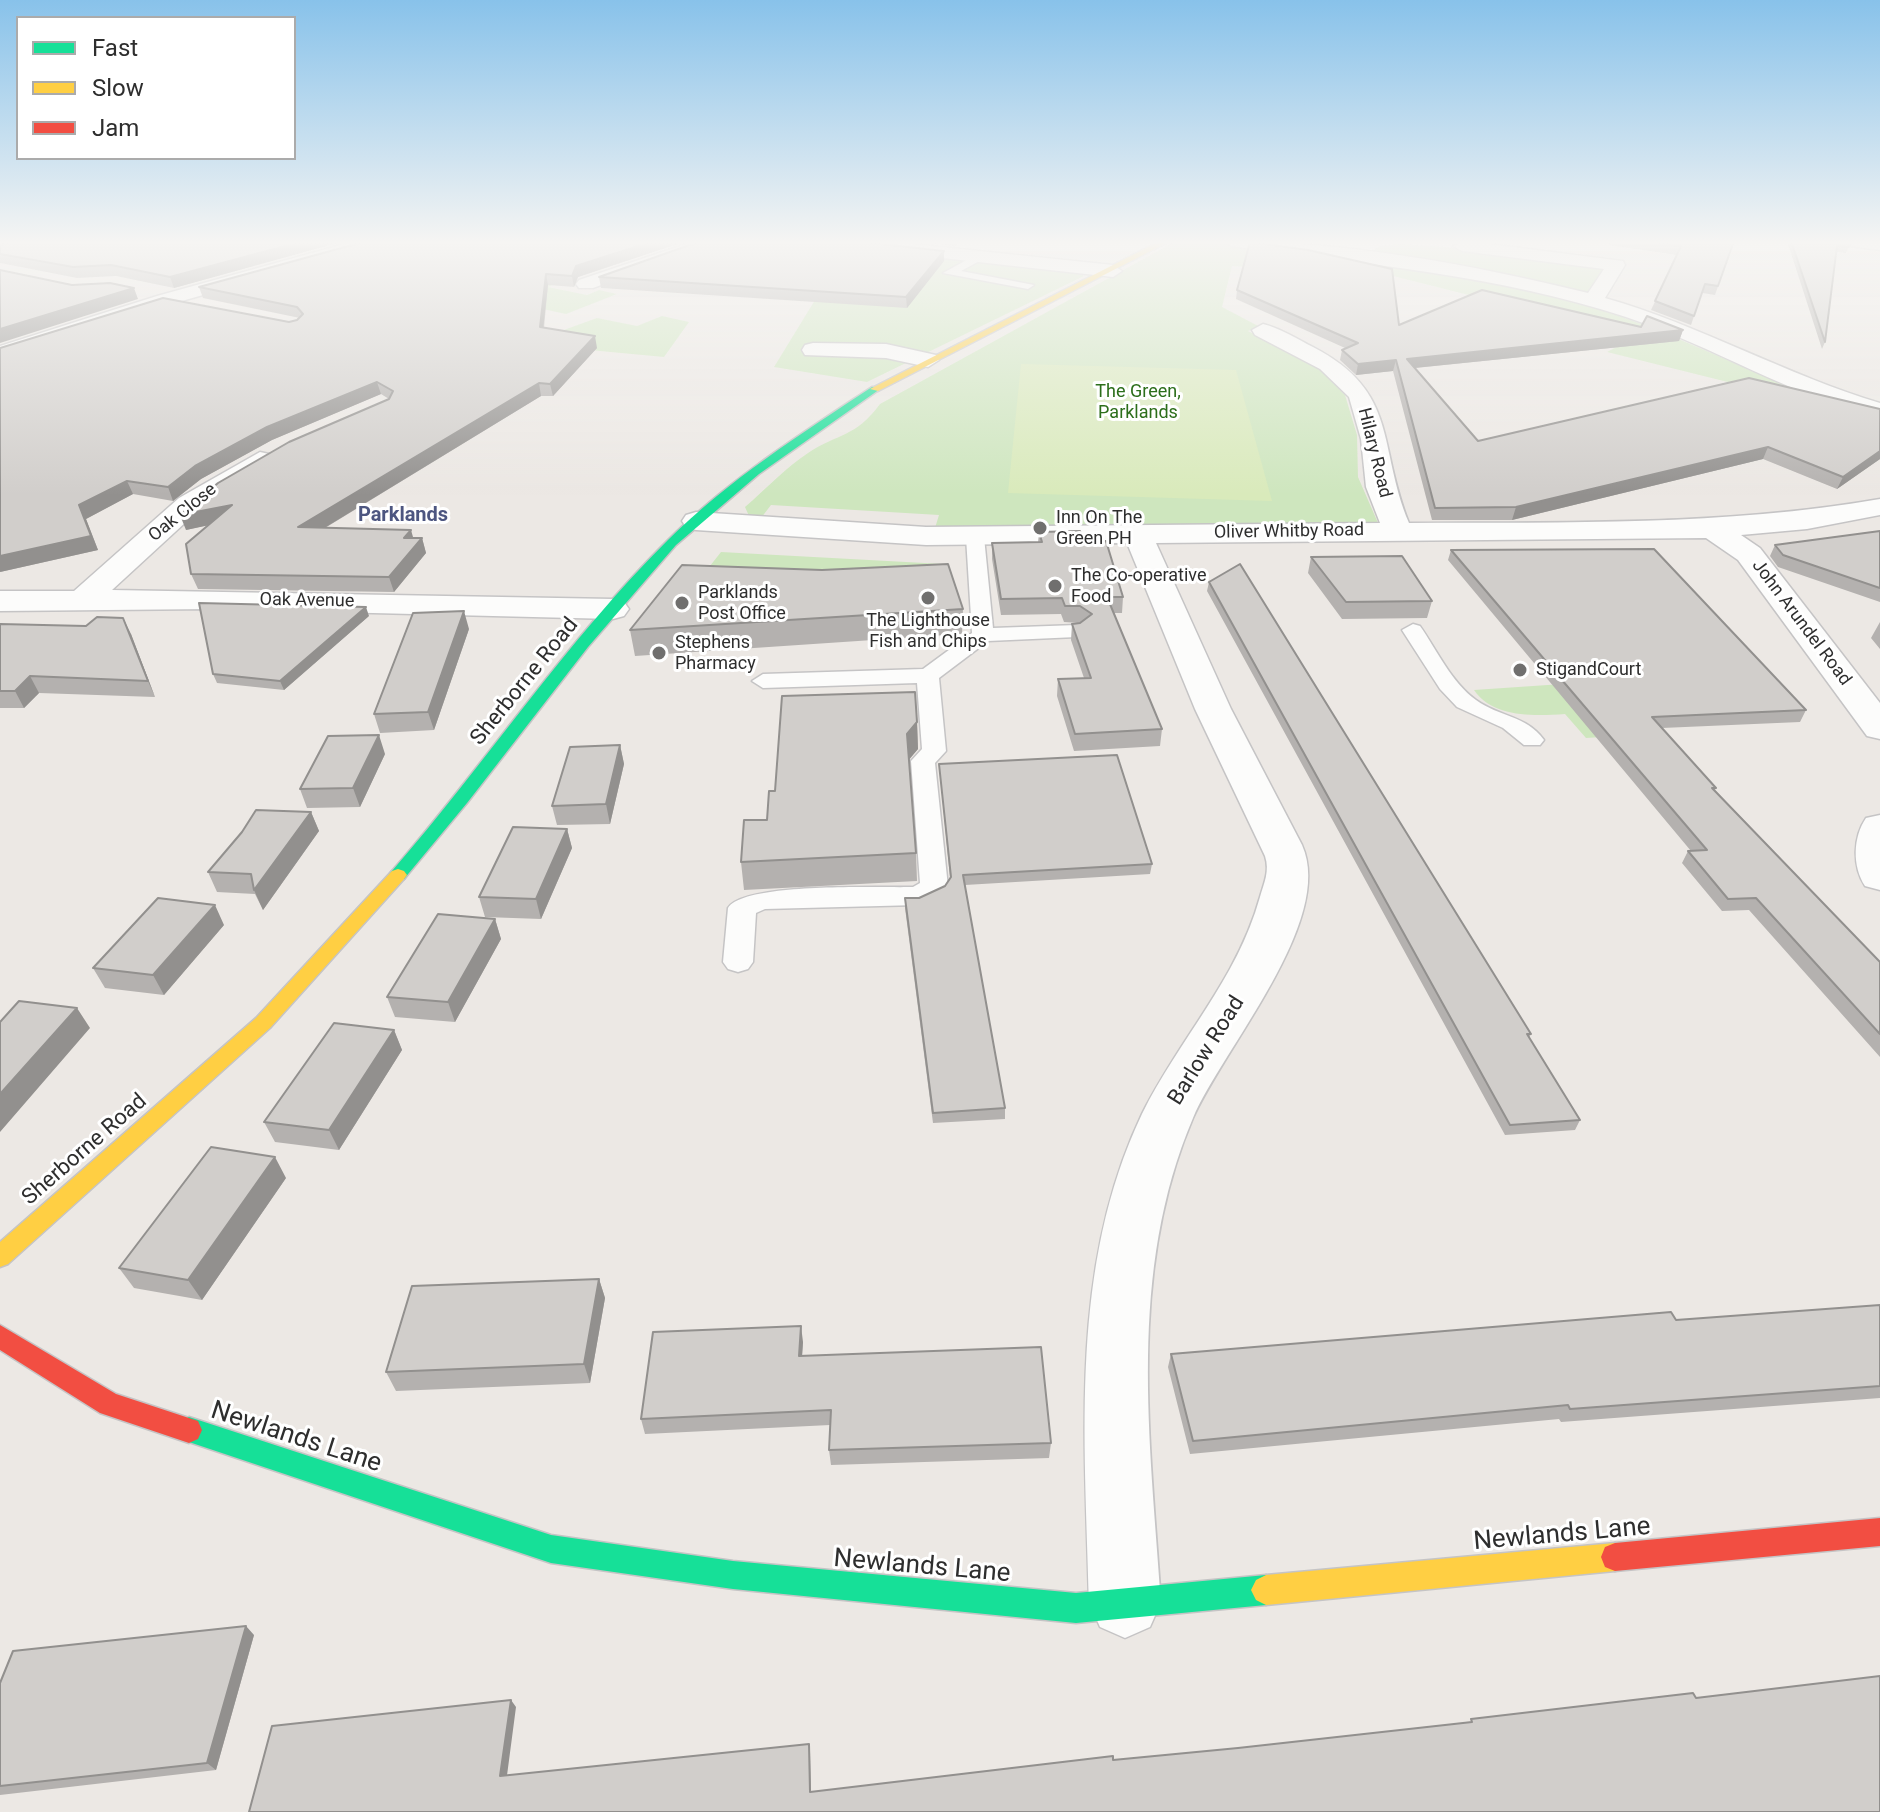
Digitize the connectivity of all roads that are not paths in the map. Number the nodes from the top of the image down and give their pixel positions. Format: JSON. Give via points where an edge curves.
{"nodes":[{"id":1,"x":86,"y":326,"type":"edge"},
{"id":2,"x":1000,"y":326,"type":"edge"},
{"id":3,"x":1669,"y":326,"type":"edge"},
{"id":4,"x":1263,"y":330,"type":"dead end"},
{"id":5,"x":813,"y":350,"type":"dead end"},
{"id":6,"x":0,"y":353,"type":"edge"},
{"id":7,"x":928,"y":360,"type":"junction"},
{"id":8,"x":1880,"y":411,"type":"edge"},
{"id":9,"x":282,"y":449,"type":"edge"},
{"id":10,"x":1880,"y":507,"type":"edge"},
{"id":11,"x":696,"y":521,"type":"junction"},
{"id":12,"x":1713,"y":529,"type":"junction"},
{"id":13,"x":1397,"y":530,"type":"junction"},
{"id":14,"x":1138,"y":534,"type":"junction"},
{"id":15,"x":975,"y":537,"type":"junction"},
{"id":16,"x":84,"y":599,"type":"junction"},
{"id":17,"x":0,"y":601,"type":"edge"},
{"id":18,"x":613,"y":609,"type":"junction"},
{"id":19,"x":1413,"y":630,"type":"dead end"},
{"id":20,"x":1077,"y":631,"type":"edge"},
{"id":21,"x":983,"y":635,"type":"junction"},
{"id":22,"x":928,"y":676,"type":"junction"},
{"id":23,"x":763,"y":681,"type":"dead end"},
{"id":24,"x":1880,"y":728,"type":"edge"},
{"id":25,"x":1532,"y":740,"type":"dead end"},
{"id":26,"x":1880,"y":827,"type":"edge"},
{"id":27,"x":1880,"y":876,"type":"edge"},
{"id":28,"x":738,"y":962,"type":"dead end"},
{"id":29,"x":0,"y":1257,"type":"edge"},
{"id":30,"x":0,"y":1336,"type":"edge"},
{"id":31,"x":1880,"y":1532,"type":"edge"},
{"id":32,"x":1125,"y":1602,"type":"junction"}],
"edges":[{"from":1,"to":6,"type":"street"},
{"from":2,"to":7,"type":"street","name":"Sherborne Road"},
{"from":3,"to":8,"type":"street","via":[[1809,388]]},
{"from":4,"to":13,"type":"street","name":"Hilary Road","via":[[1328,364],[1360,395],[1374,439],[1380,487]]},
{"from":5,"to":7,"type":"street","via":[[886,351]]},
{"from":7,"to":11,"type":"street","name":"Sherborne Road","via":[[776,456]]},
{"from":9,"to":16,"type":"street","name":"Oak Close","via":[[189,504]]},
{"from":10,"to":12,"type":"street","name":"Oliver Whitby Road"},
{"from":11,"to":15,"type":"street","name":"Oliver Whitby Road"},
{"from":11,"to":18,"type":"street","name":"Sherborne Road"},
{"from":12,"to":13,"type":"street","name":"Oliver Whitby Road"},
{"from":12,"to":24,"type":"street","name":"John Arundel Road","via":[[1749,554]]},
{"from":13,"to":14,"type":"street","name":"Oliver Whitby Road"},
{"from":14,"to":15,"type":"street","name":"Oliver Whitby Road"},
{"from":14,"to":32,"type":"street","name":"Barlow Road","via":[[1175,633],[1289,865],[1277,926],[1259,968],[1168,1114],[1146,1168],[1130,1231],[1120,1291],[1117,1365]]},
{"from":15,"to":21,"type":"lane"},
{"from":16,"to":17,"type":"street","name":"Oak Avenue"},
{"from":16,"to":18,"type":"street","name":"Oak Avenue"},
{"from":18,"to":29,"type":"street","name":"Sherborne Road","via":[[437,831],[263,1023]]},
{"from":19,"to":25,"type":"lane","via":[[1459,696],[1473,708],[1518,724]]},
{"from":20,"to":21,"type":"lane"},
{"from":21,"to":22,"type":"lane"},
{"from":22,"to":23,"type":"lane"},
{"from":22,"to":28,"type":"lane","via":[[934,751],[923,761],[934,887],[918,896],[761,900],[742,908]]},
{"from":26,"to":27,"type":"street"},
{"from":30,"to":32,"type":"street","name":"Newlands Lane","via":[[109,1404],[551,1549],[733,1575],[1060,1607]]},
{"from":31,"to":32,"type":"street","name":"Newlands Lane"}]}
